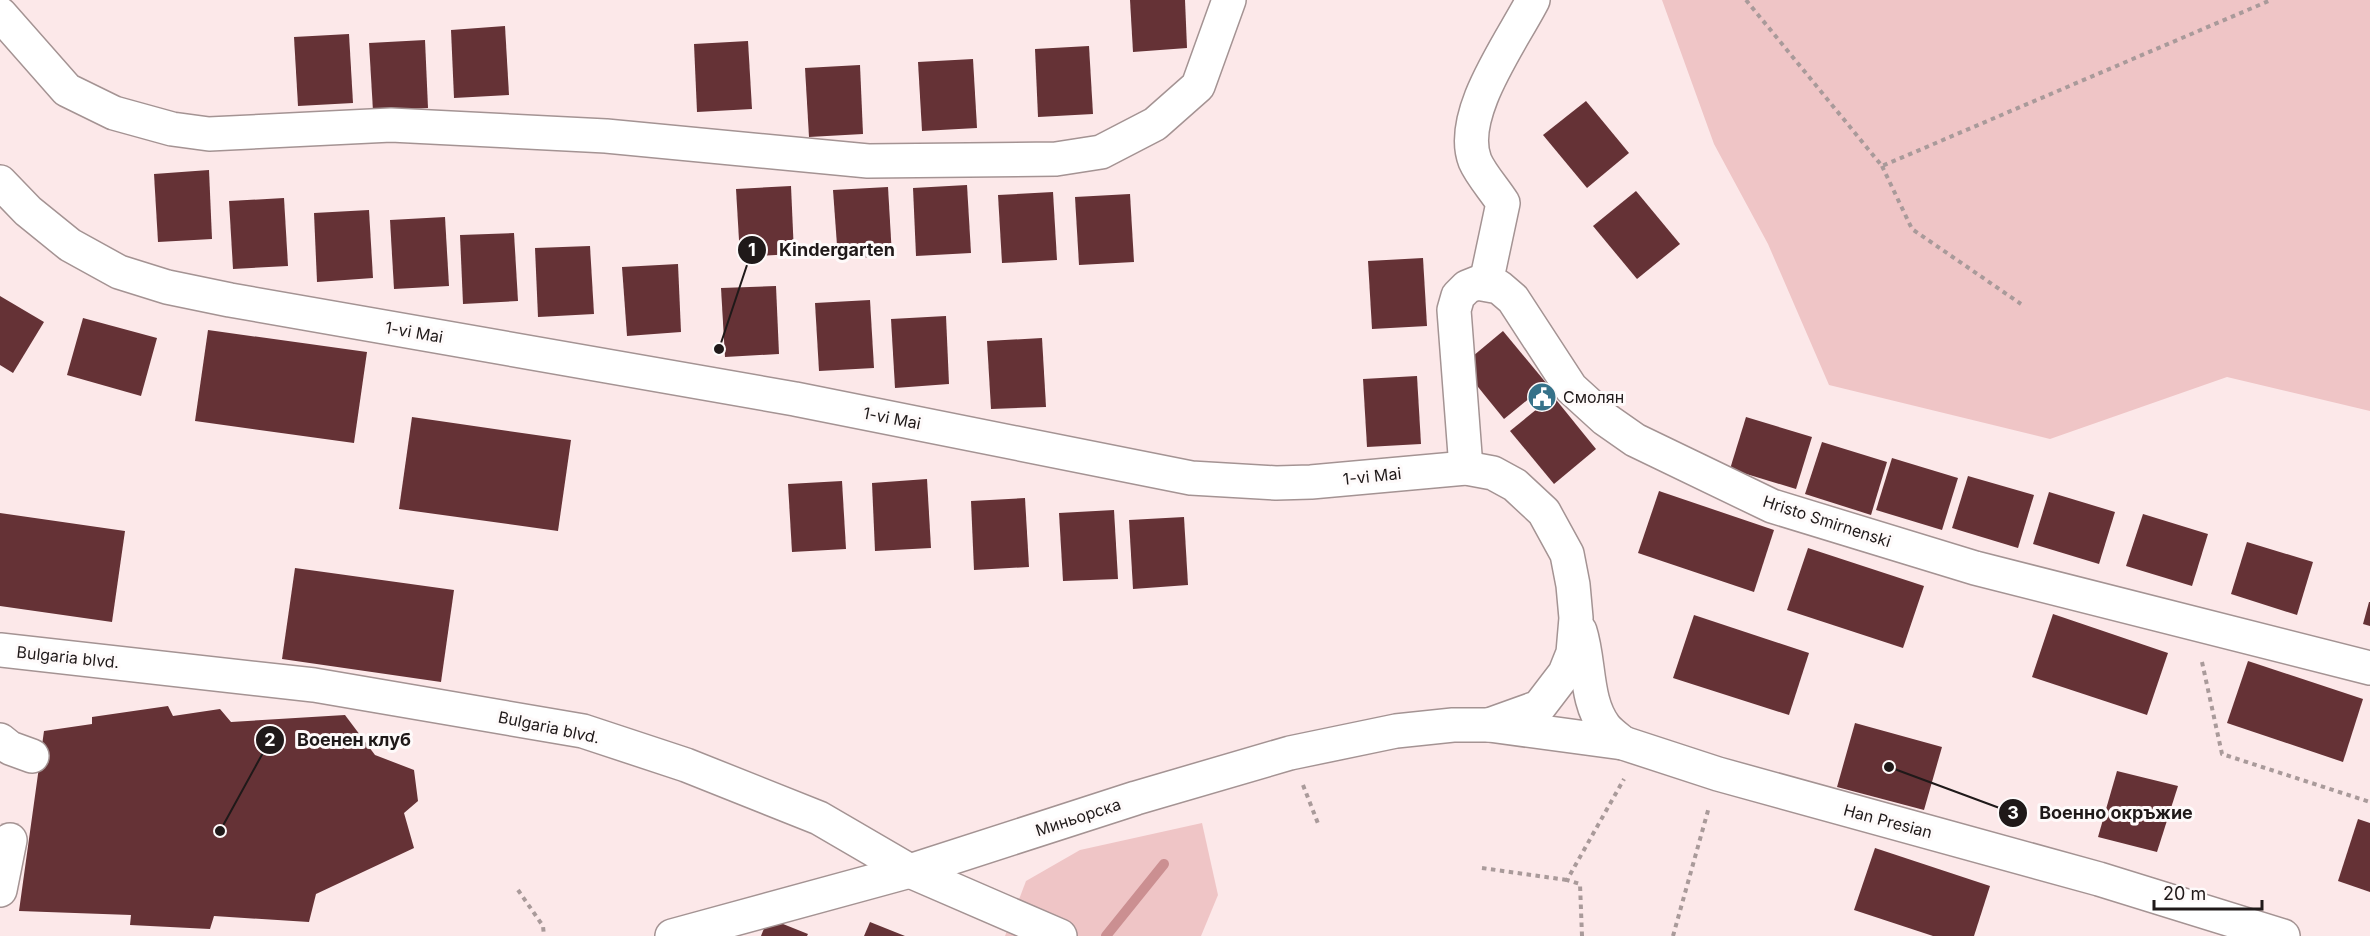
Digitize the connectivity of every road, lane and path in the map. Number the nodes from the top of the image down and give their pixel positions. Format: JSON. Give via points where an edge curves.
{"nodes":[{"id":1,"x":1229,"y":0,"type":"edge"},
{"id":2,"x":1533,"y":0,"type":"edge"},
{"id":3,"x":1746,"y":0,"type":"edge"},
{"id":4,"x":2271,"y":0,"type":"edge"},
{"id":5,"x":0,"y":14,"type":"edge"},
{"id":6,"x":1882,"y":166,"type":"junction"},
{"id":7,"x":0,"y":182,"type":"edge"},
{"id":8,"x":1486,"y":283,"type":"junction"},
{"id":9,"x":2021,"y":304,"type":"dead end"},
{"id":10,"x":1466,"y":468,"type":"junction"},
{"id":11,"x":1576,"y":618,"type":"junction"},
{"id":12,"x":2194,"y":623,"type":"junction"},
{"id":13,"x":0,"y":650,"type":"edge"},
{"id":14,"x":2370,"y":668,"type":"edge"},
{"id":15,"x":1489,"y":725,"type":"junction"},
{"id":16,"x":0,"y":740,"type":"edge"},
{"id":17,"x":1631,"y":746,"type":"junction"},
{"id":18,"x":1290,"y":753,"type":"junction"},
{"id":19,"x":32,"y":756,"type":"dead end"},
{"id":20,"x":1718,"y":774,"type":"junction"},
{"id":21,"x":2370,"y":802,"type":"edge"},
{"id":22,"x":1319,"y":826,"type":"dead end"},
{"id":23,"x":10,"y":840,"type":"dead end"},
{"id":24,"x":1482,"y":868,"type":"dead end"},
{"id":25,"x":910,"y":871,"type":"junction"},
{"id":26,"x":1567,"y":880,"type":"junction"},
{"id":27,"x":0,"y":890,"type":"edge"},
{"id":28,"x":518,"y":890,"type":"dead end"},
{"id":29,"x":544,"y":936,"type":"edge"},
{"id":30,"x":672,"y":936,"type":"edge"},
{"id":31,"x":1060,"y":936,"type":"edge"},
{"id":32,"x":1582,"y":936,"type":"edge"},
{"id":33,"x":1673,"y":936,"type":"edge"},
{"id":34,"x":2283,"y":936,"type":"edge"}],
"edges":[{"from":1,"to":5,"type":"street","via":[[1198,86],[1155,124],[1101,152],[1033,160],[868,161],[606,136],[391,125],[209,135],[114,113],[67,90]]},
{"from":2,"to":8,"type":"street","via":[[1480,99],[1472,125],[1475,162],[1503,202]]},
{"from":3,"to":6,"type":"path"},
{"from":4,"to":6,"type":"path"},
{"from":6,"to":9,"type":"path","via":[[1912,229]]},
{"from":7,"to":10,"type":"street","name":"1-vi Mai","via":[[28,211],[70,244],[119,272],[230,300],[795,399],[1191,478],[1244,483],[1311,482]]},
{"from":8,"to":10,"type":"street","via":[[1467,287],[1458,296],[1454,310]]},
{"from":8,"to":12,"type":"street","name":"Hristo Smirnenski","via":[[1514,299],[1571,388],[1605,419],[1635,440],[1772,506],[1975,568]]},
{"from":10,"to":11,"type":"street","name":"1-vi Mai","via":[[1493,473],[1515,485],[1544,512],[1567,554]]},
{"from":11,"to":15,"type":"street","name":"1-vi Mai","via":[[1573,653],[1565,673],[1539,707]]},
{"from":11,"to":17,"type":"street","via":[[1599,716],[1606,728]]},
{"from":12,"to":14,"type":"street","name":"Hristo Smirnenski"},
{"from":12,"to":21,"type":"path","via":[[2222,754]]},
{"from":13,"to":25,"type":"street","name":"Bulgaria blvd.","via":[[314,685],[583,731],[686,765],[819,819]]},
{"from":15,"to":17,"type":"street","name":"Han Presian"},
{"from":15,"to":18,"type":"street","name":"Миньорска","via":[[1396,731]]},
{"from":16,"to":19,"type":"street"},
{"from":17,"to":20,"type":"street","name":"Han Presian"},
{"from":17,"to":26,"type":"path"},
{"from":18,"to":22,"type":"path"},
{"from":18,"to":25,"type":"street","name":"Миньорска"},
{"from":20,"to":33,"type":"path"},
{"from":20,"to":34,"type":"street","name":"Han Presian","via":[[2099,879]]},
{"from":23,"to":27,"type":"street"},
{"from":24,"to":26,"type":"path"},
{"from":25,"to":30,"type":"street","name":"Миньорска"},
{"from":25,"to":31,"type":"street","name":"Bulgaria blvd."},
{"from":26,"to":32,"type":"path","via":[[1580,884]]},
{"from":28,"to":29,"type":"path","via":[[543,926]]}]}
